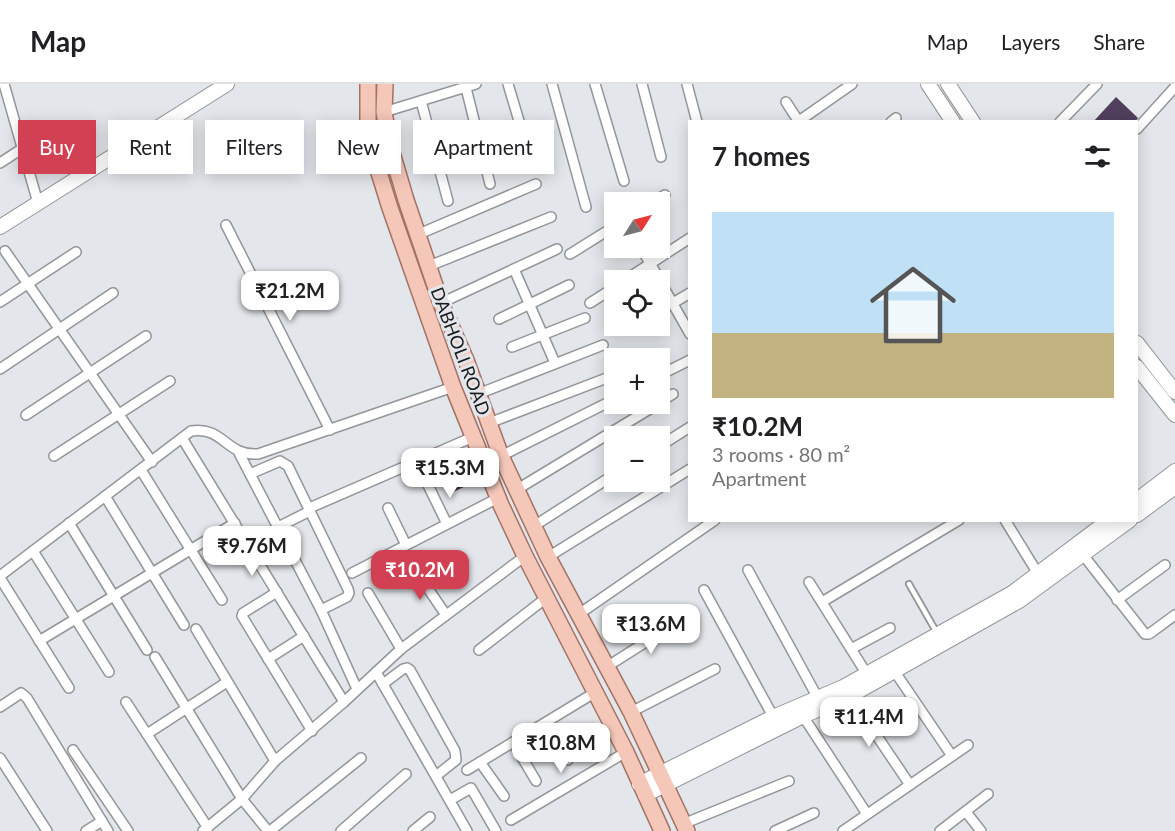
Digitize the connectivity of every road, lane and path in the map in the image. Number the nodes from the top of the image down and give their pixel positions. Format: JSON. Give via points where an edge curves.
{"nodes":[{"id":1,"x":227,"y":84,"type":"edge"},
{"id":2,"x":368,"y":84,"type":"edge"},
{"id":3,"x":386,"y":84,"type":"edge"},
{"id":4,"x":476,"y":84,"type":"edge"},
{"id":5,"x":508,"y":84,"type":"edge"},
{"id":6,"x":552,"y":84,"type":"edge"},
{"id":7,"x":595,"y":84,"type":"edge"},
{"id":8,"x":642,"y":84,"type":"edge"},
{"id":9,"x":687,"y":84,"type":"edge"},
{"id":10,"x":852,"y":84,"type":"edge"},
{"id":11,"x":928,"y":84,"type":"edge"},
{"id":12,"x":948,"y":84,"type":"edge"},
{"id":13,"x":1097,"y":84,"type":"edge"},
{"id":14,"x":465,"y":86,"type":"edge"},
{"id":15,"x":1175,"y":87,"type":"edge"},
{"id":16,"x":4,"y":92,"type":"edge"},
{"id":17,"x":421,"y":101,"type":"junction"},
{"id":18,"x":786,"y":102,"type":"dead end"},
{"id":19,"x":384,"y":112,"type":"junction"},
{"id":20,"x":519,"y":120,"type":"edge"},
{"id":21,"x":696,"y":120,"type":"edge"},
{"id":22,"x":798,"y":120,"type":"edge"},
{"id":23,"x":800,"y":120,"type":"edge"},
{"id":24,"x":952,"y":120,"type":"edge"},
{"id":25,"x":972,"y":120,"type":"edge"},
{"id":26,"x":1062,"y":120,"type":"edge"},
{"id":27,"x":1138,"y":128,"type":"edge"},
{"id":28,"x":18,"y":136,"type":"edge"},
{"id":29,"x":18,"y":151,"type":"edge"},
{"id":30,"x":661,"y":157,"type":"dead end"},
{"id":31,"x":0,"y":163,"type":"edge"},
{"id":32,"x":30,"y":174,"type":"edge"},
{"id":33,"x":624,"y":181,"type":"dead end"},
{"id":34,"x":490,"y":184,"type":"dead end"},
{"id":35,"x":536,"y":184,"type":"dead end"},
{"id":36,"x":448,"y":201,"type":"dead end"},
{"id":37,"x":38,"y":203,"type":"junction"},
{"id":38,"x":586,"y":207,"type":"dead end"},
{"id":39,"x":551,"y":217,"type":"dead end"},
{"id":40,"x":226,"y":225,"type":"dead end"},
{"id":41,"x":0,"y":227,"type":"edge"},
{"id":42,"x":604,"y":233,"type":"edge"},
{"id":43,"x":419,"y":234,"type":"junction"},
{"id":44,"x":688,"y":239,"type":"edge"},
{"id":45,"x":557,"y":249,"type":"dead end"},
{"id":46,"x":5,"y":251,"type":"dead end"},
{"id":47,"x":76,"y":252,"type":"dead end"},
{"id":48,"x":570,"y":254,"type":"dead end"},
{"id":49,"x":647,"y":258,"type":"edge"},
{"id":50,"x":650,"y":264,"type":"junction"},
{"id":51,"x":429,"y":266,"type":"junction"},
{"id":52,"x":514,"y":269,"type":"junction"},
{"id":53,"x":640,"y":270,"type":"edge"},
{"id":54,"x":654,"y":270,"type":"edge"},
{"id":55,"x":28,"y":284,"type":"junction"},
{"id":56,"x":569,"y":285,"type":"dead end"},
{"id":57,"x":113,"y":293,"type":"dead end"},
{"id":58,"x":604,"y":294,"type":"edge"},
{"id":59,"x":688,"y":294,"type":"edge"},
{"id":60,"x":670,"y":298,"type":"edge"},
{"id":61,"x":0,"y":302,"type":"edge"},
{"id":62,"x":441,"y":303,"type":"junction"},
{"id":63,"x":590,"y":303,"type":"dead end"},
{"id":64,"x":673,"y":303,"type":"junction"},
{"id":65,"x":529,"y":305,"type":"junction"},
{"id":66,"x":585,"y":318,"type":"dead end"},
{"id":67,"x":499,"y":319,"type":"dead end"},
{"id":68,"x":60,"y":329,"type":"junction"},
{"id":69,"x":688,"y":330,"type":"edge"},
{"id":70,"x":146,"y":336,"type":"dead end"},
{"id":71,"x":542,"y":336,"type":"junction"},
{"id":72,"x":1138,"y":344,"type":"edge"},
{"id":73,"x":603,"y":345,"type":"dead end"},
{"id":74,"x":512,"y":347,"type":"dead end"},
{"id":75,"x":688,"y":361,"type":"edge"},
{"id":76,"x":555,"y":363,"type":"junction"},
{"id":77,"x":1138,"y":368,"type":"edge"},
{"id":78,"x":0,"y":369,"type":"edge"},
{"id":79,"x":670,"y":370,"type":"edge"},
{"id":80,"x":90,"y":373,"type":"junction"},
{"id":81,"x":604,"y":379,"type":"edge"},
{"id":82,"x":170,"y":381,"type":"dead end"},
{"id":83,"x":453,"y":387,"type":"junction"},
{"id":84,"x":1175,"y":392,"type":"edge"},
{"id":85,"x":478,"y":394,"type":"junction"},
{"id":86,"x":673,"y":394,"type":"dead end"},
{"id":87,"x":670,"y":396,"type":"edge"},
{"id":88,"x":604,"y":404,"type":"edge"},
{"id":89,"x":119,"y":414,"type":"junction"},
{"id":90,"x":641,"y":414,"type":"edge"},
{"id":91,"x":26,"y":415,"type":"dead end"},
{"id":92,"x":1175,"y":415,"type":"edge"},
{"id":93,"x":489,"y":423,"type":"junction"},
{"id":94,"x":688,"y":428,"type":"edge"},
{"id":95,"x":330,"y":430,"type":"junction"},
{"id":96,"x":473,"y":437,"type":"junction"},
{"id":97,"x":182,"y":438,"type":"junction"},
{"id":98,"x":670,"y":440,"type":"edge"},
{"id":99,"x":239,"y":453,"type":"junction"},
{"id":100,"x":54,"y":456,"type":"dead end"},
{"id":101,"x":501,"y":456,"type":"junction"},
{"id":102,"x":152,"y":462,"type":"junction"},
{"id":103,"x":141,"y":470,"type":"junction"},
{"id":104,"x":688,"y":470,"type":"edge"},
{"id":105,"x":1175,"y":471,"type":"edge"},
{"id":106,"x":250,"y":474,"type":"junction"},
{"id":107,"x":604,"y":481,"type":"edge"},
{"id":108,"x":428,"y":485,"type":"dead end"},
{"id":109,"x":1175,"y":487,"type":"edge"},
{"id":110,"x":516,"y":490,"type":"junction"},
{"id":111,"x":1154,"y":495,"type":"junction"},
{"id":112,"x":105,"y":496,"type":"junction"},
{"id":113,"x":498,"y":498,"type":"junction"},
{"id":114,"x":1138,"y":500,"type":"edge"},
{"id":115,"x":312,"y":508,"type":"junction"},
{"id":116,"x":388,"y":508,"type":"dead end"},
{"id":117,"x":1138,"y":514,"type":"edge"},
{"id":118,"x":712,"y":522,"type":"edge"},
{"id":119,"x":956,"y":522,"type":"edge"},
{"id":120,"x":1006,"y":522,"type":"edge"},
{"id":121,"x":1107,"y":522,"type":"edge"},
{"id":122,"x":1127,"y":522,"type":"edge"},
{"id":123,"x":69,"y":523,"type":"junction"},
{"id":124,"x":235,"y":523,"type":"junction"},
{"id":125,"x":447,"y":524,"type":"junction"},
{"id":126,"x":534,"y":526,"type":"junction"},
{"id":127,"x":278,"y":527,"type":"junction"},
{"id":128,"x":406,"y":545,"type":"junction"},
{"id":129,"x":191,"y":550,"type":"junction"},
{"id":130,"x":33,"y":551,"type":"junction"},
{"id":131,"x":1079,"y":551,"type":"junction"},
{"id":132,"x":525,"y":556,"type":"junction"},
{"id":133,"x":548,"y":557,"type":"junction"},
{"id":134,"x":1165,"y":565,"type":"dead end"},
{"id":135,"x":748,"y":570,"type":"dead end"},
{"id":136,"x":416,"y":571,"type":"dead end"},
{"id":137,"x":152,"y":573,"type":"junction"},
{"id":138,"x":352,"y":573,"type":"dead end"},
{"id":139,"x":0,"y":577,"type":"edge"},
{"id":140,"x":1042,"y":579,"type":"junction"},
{"id":141,"x":809,"y":582,"type":"dead end"},
{"id":142,"x":909,"y":585,"type":"dead end"},
{"id":143,"x":704,"y":590,"type":"dead end"},
{"id":144,"x":277,"y":592,"type":"junction"},
{"id":145,"x":368,"y":593,"type":"dead end"},
{"id":146,"x":114,"y":596,"type":"junction"},
{"id":147,"x":546,"y":598,"type":"junction"},
{"id":148,"x":222,"y":600,"type":"dead end"},
{"id":149,"x":1117,"y":600,"type":"junction"},
{"id":150,"x":822,"y":602,"type":"junction"},
{"id":151,"x":321,"y":610,"type":"junction"},
{"id":152,"x":579,"y":614,"type":"junction"},
{"id":153,"x":446,"y":615,"type":"junction"},
{"id":154,"x":1175,"y":615,"type":"edge"},
{"id":155,"x":75,"y":619,"type":"junction"},
{"id":156,"x":679,"y":621,"type":"dead end"},
{"id":157,"x":184,"y":625,"type":"dead end"},
{"id":158,"x":890,"y":628,"type":"dead end"},
{"id":159,"x":196,"y":629,"type":"dead end"},
{"id":160,"x":304,"y":636,"type":"junction"},
{"id":161,"x":940,"y":639,"type":"junction"},
{"id":162,"x":39,"y":641,"type":"junction"},
{"id":163,"x":401,"y":649,"type":"junction"},
{"id":164,"x":147,"y":650,"type":"dead end"},
{"id":165,"x":479,"y":650,"type":"dead end"},
{"id":166,"x":851,"y":650,"type":"junction"},
{"id":167,"x":155,"y":657,"type":"dead end"},
{"id":168,"x":268,"y":659,"type":"junction"},
{"id":169,"x":608,"y":666,"type":"junction"},
{"id":170,"x":891,"y":666,"type":"junction"},
{"id":171,"x":715,"y":669,"type":"dead end"},
{"id":172,"x":109,"y":672,"type":"dead end"},
{"id":173,"x":376,"y":672,"type":"junction"},
{"id":174,"x":869,"y":678,"type":"junction"},
{"id":175,"x":227,"y":682,"type":"junction"},
{"id":176,"x":383,"y":684,"type":"junction"},
{"id":177,"x":69,"y":688,"type":"dead end"},
{"id":178,"x":357,"y":689,"type":"junction"},
{"id":179,"x":594,"y":693,"type":"junction"},
{"id":180,"x":850,"y":696,"type":"junction"},
{"id":181,"x":126,"y":702,"type":"dead end"},
{"id":182,"x":344,"y":702,"type":"junction"},
{"id":183,"x":820,"y":703,"type":"junction"},
{"id":184,"x":0,"y":707,"type":"edge"},
{"id":185,"x":186,"y":708,"type":"junction"},
{"id":186,"x":631,"y":712,"type":"junction"},
{"id":187,"x":803,"y":716,"type":"junction"},
{"id":188,"x":546,"y":723,"type":"junction"},
{"id":189,"x":776,"y":723,"type":"junction"},
{"id":190,"x":312,"y":730,"type":"junction"},
{"id":191,"x":147,"y":734,"type":"junction"},
{"id":192,"x":513,"y":742,"type":"junction"},
{"id":193,"x":968,"y":745,"type":"dead end"},
{"id":194,"x":74,"y":750,"type":"dead end"},
{"id":195,"x":626,"y":752,"type":"junction"},
{"id":196,"x":952,"y":756,"type":"junction"},
{"id":197,"x":0,"y":758,"type":"edge"},
{"id":198,"x":361,"y":758,"type":"dead end"},
{"id":199,"x":568,"y":760,"type":"dead end"},
{"id":200,"x":275,"y":761,"type":"junction"},
{"id":201,"x":480,"y":762,"type":"junction"},
{"id":202,"x":467,"y":770,"type":"dead end"},
{"id":203,"x":406,"y":774,"type":"dead end"},
{"id":204,"x":436,"y":776,"type":"junction"},
{"id":205,"x":664,"y":779,"type":"junction"},
{"id":206,"x":536,"y":781,"type":"dead end"},
{"id":207,"x":789,"y":781,"type":"dead end"},
{"id":208,"x":910,"y":785,"type":"junction"},
{"id":209,"x":642,"y":790,"type":"junction"},
{"id":210,"x":988,"y":795,"type":"dead end"},
{"id":211,"x":504,"y":796,"type":"dead end"},
{"id":212,"x":242,"y":799,"type":"junction"},
{"id":213,"x":450,"y":800,"type":"junction"},
{"id":214,"x":966,"y":812,"type":"junction"},
{"id":215,"x":813,"y":813,"type":"dead end"},
{"id":216,"x":867,"y":814,"type":"junction"},
{"id":217,"x":430,"y":817,"type":"dead end"},
{"id":218,"x":102,"y":820,"type":"junction"},
{"id":219,"x":511,"y":820,"type":"dead end"},
{"id":220,"x":685,"y":827,"type":"edge"},
{"id":221,"x":205,"y":829,"type":"edge"},
{"id":222,"x":47,"y":831,"type":"edge"},
{"id":223,"x":86,"y":831,"type":"edge"},
{"id":224,"x":108,"y":831,"type":"edge"},
{"id":225,"x":128,"y":831,"type":"edge"},
{"id":226,"x":269,"y":831,"type":"edge"},
{"id":227,"x":341,"y":831,"type":"edge"},
{"id":228,"x":413,"y":831,"type":"edge"},
{"id":229,"x":467,"y":831,"type":"edge"},
{"id":230,"x":496,"y":831,"type":"edge"},
{"id":231,"x":662,"y":831,"type":"edge"},
{"id":232,"x":776,"y":831,"type":"edge"},
{"id":233,"x":843,"y":831,"type":"edge"},
{"id":234,"x":940,"y":831,"type":"edge"},
{"id":235,"x":981,"y":831,"type":"edge"}],
"edges":[{"from":1,"to":37,"type":"street"},
{"from":2,"to":83,"type":"main road","name":"DABHOLI ROAD","via":[[371,147]]},
{"from":3,"to":19,"type":"main road","name":"DABHOLI ROAD"},
{"from":4,"to":14,"type":"street"},
{"from":5,"to":20,"type":"street"},
{"from":6,"to":38,"type":"street"},
{"from":7,"to":33,"type":"street"},
{"from":8,"to":30,"type":"street"},
{"from":9,"to":21,"type":"street"},
{"from":10,"to":23,"type":"street"},
{"from":11,"to":24,"type":"street"},
{"from":12,"to":25,"type":"street"},
{"from":13,"to":26,"type":"street"},
{"from":14,"to":17,"type":"street"},
{"from":14,"to":34,"type":"street"},
{"from":15,"to":27,"type":"street"},
{"from":16,"to":28,"type":"street"},
{"from":17,"to":19,"type":"street"},
{"from":17,"to":36,"type":"street"},
{"from":18,"to":22,"type":"street"},
{"from":19,"to":43,"type":"main road","name":"DABHOLI ROAD","via":[[390,146]]},
{"from":29,"to":31,"type":"street"},
{"from":32,"to":37,"type":"street"},
{"from":35,"to":43,"type":"street"},
{"from":37,"to":41,"type":"street"},
{"from":39,"to":51,"type":"street"},
{"from":40,"to":95,"type":"street"},
{"from":42,"to":48,"type":"street"},
{"from":43,"to":51,"type":"main road","name":"DABHOLI ROAD"},
{"from":44,"to":50,"type":"street"},
{"from":45,"to":52,"type":"street"},
{"from":46,"to":55,"type":"street"},
{"from":47,"to":55,"type":"street"},
{"from":49,"to":50,"type":"street"},
{"from":50,"to":53,"type":"street"},
{"from":50,"to":54,"type":"street"},
{"from":51,"to":62,"type":"main road","name":"DABHOLI ROAD"},
{"from":52,"to":62,"type":"street"},
{"from":52,"to":65,"type":"street"},
{"from":55,"to":61,"type":"street"},
{"from":55,"to":68,"type":"street"},
{"from":56,"to":65,"type":"street"},
{"from":57,"to":68,"type":"street"},
{"from":58,"to":63,"type":"street"},
{"from":59,"to":64,"type":"street"},
{"from":60,"to":64,"type":"street"},
{"from":62,"to":85,"type":"main road","name":"DABHOLI ROAD"},
{"from":64,"to":69,"type":"street"},
{"from":65,"to":67,"type":"street"},
{"from":65,"to":71,"type":"street"},
{"from":66,"to":71,"type":"street"},
{"from":68,"to":78,"type":"street"},
{"from":68,"to":80,"type":"street"},
{"from":70,"to":80,"type":"street"},
{"from":71,"to":74,"type":"street"},
{"from":71,"to":76,"type":"street"},
{"from":72,"to":84,"type":"street"},
{"from":73,"to":76,"type":"street"},
{"from":75,"to":79,"type":"street"},
{"from":76,"to":85,"type":"street"},
{"from":77,"to":92,"type":"street"},
{"from":80,"to":89,"type":"street"},
{"from":80,"to":91,"type":"street"},
{"from":81,"to":93,"type":"street"},
{"from":82,"to":89,"type":"street"},
{"from":83,"to":95,"type":"street"},
{"from":83,"to":96,"type":"main road","name":"DABHOLI ROAD"},
{"from":85,"to":93,"type":"main road","name":"DABHOLI ROAD"},
{"from":86,"to":87,"type":"street"},
{"from":88,"to":101,"type":"street"},
{"from":89,"to":100,"type":"street"},
{"from":89,"to":102,"type":"street"},
{"from":90,"to":110,"type":"street"},
{"from":93,"to":101,"type":"main road","name":"DABHOLI ROAD"},
{"from":94,"to":98,"type":"street"},
{"from":95,"to":99,"type":"street","via":[[258,454]]},
{"from":96,"to":113,"type":"main road","name":"DABHOLI ROAD"},
{"from":96,"to":115,"type":"street"},
{"from":97,"to":99,"type":"street","via":[[191,431],[203,430],[214,433]]},
{"from":97,"to":102,"type":"street"},
{"from":97,"to":124,"type":"street"},
{"from":99,"to":106,"type":"street"},
{"from":101,"to":110,"type":"main road","name":"DABHOLI ROAD"},
{"from":102,"to":103,"type":"street"},
{"from":103,"to":112,"type":"street"},
{"from":103,"to":129,"type":"street"},
{"from":104,"to":133,"type":"street"},
{"from":105,"to":111,"type":"street"},
{"from":106,"to":115,"type":"street","via":[[284,462]]},
{"from":106,"to":127,"type":"street"},
{"from":107,"to":126,"type":"street"},
{"from":108,"to":125,"type":"street"},
{"from":109,"to":111,"type":"street"},
{"from":110,"to":126,"type":"main road","name":"DABHOLI ROAD"},
{"from":111,"to":114,"type":"street"},
{"from":111,"to":117,"type":"street"},
{"from":112,"to":123,"type":"street"},
{"from":112,"to":137,"type":"street"},
{"from":113,"to":125,"type":"street"},
{"from":113,"to":132,"type":"main road","name":"DABHOLI ROAD"},
{"from":115,"to":127,"type":"street"},
{"from":115,"to":151,"type":"street","via":[[349,593]]},
{"from":116,"to":128,"type":"street"},
{"from":118,"to":152,"type":"street"},
{"from":119,"to":150,"type":"street"},
{"from":120,"to":140,"type":"street"},
{"from":121,"to":131,"type":"street"},
{"from":122,"to":131,"type":"street"},
{"from":123,"to":130,"type":"street"},
{"from":123,"to":146,"type":"street"},
{"from":124,"to":129,"type":"street"},
{"from":124,"to":144,"type":"street"},
{"from":125,"to":128,"type":"street"},
{"from":126,"to":133,"type":"main road","name":"DABHOLI ROAD"},
{"from":127,"to":151,"type":"street"},
{"from":128,"to":138,"type":"street"},
{"from":129,"to":137,"type":"street"},
{"from":129,"to":148,"type":"street"},
{"from":130,"to":139,"type":"street"},
{"from":130,"to":155,"type":"street"},
{"from":131,"to":140,"type":"street"},
{"from":131,"to":149,"type":"street"},
{"from":132,"to":147,"type":"main road","name":"DABHOLI ROAD"},
{"from":132,"to":153,"type":"street"},
{"from":133,"to":152,"type":"main road","name":"DABHOLI ROAD"},
{"from":134,"to":149,"type":"street"},
{"from":135,"to":183,"type":"street"},
{"from":136,"to":153,"type":"street"},
{"from":137,"to":146,"type":"street"},
{"from":137,"to":157,"type":"street"},
{"from":139,"to":162,"type":"street"},
{"from":140,"to":161,"type":"street","via":[[1012,593],[988,612]]},
{"from":141,"to":150,"type":"street"},
{"from":142,"to":161,"type":"lane"},
{"from":143,"to":189,"type":"street"},
{"from":144,"to":160,"type":"street"},
{"from":144,"to":168,"type":"street","via":[[242,616]]},
{"from":145,"to":163,"type":"street"},
{"from":146,"to":155,"type":"street"},
{"from":146,"to":164,"type":"street"},
{"from":147,"to":165,"type":"street"},
{"from":147,"to":179,"type":"main road","name":"DABHOLI ROAD"},
{"from":149,"to":154,"type":"street","via":[[1145,634]]},
{"from":150,"to":166,"type":"street"},
{"from":151,"to":178,"type":"street"},
{"from":152,"to":169,"type":"main road","name":"DABHOLI ROAD"},
{"from":153,"to":163,"type":"street"},
{"from":155,"to":162,"type":"street"},
{"from":155,"to":172,"type":"street"},
{"from":156,"to":169,"type":"street"},
{"from":158,"to":166,"type":"street"},
{"from":159,"to":175,"type":"street"},
{"from":160,"to":168,"type":"street"},
{"from":160,"to":182,"type":"street"},
{"from":161,"to":170,"type":"street"},
{"from":162,"to":177,"type":"street"},
{"from":163,"to":173,"type":"street"},
{"from":166,"to":174,"type":"street"},
{"from":167,"to":185,"type":"street"},
{"from":168,"to":190,"type":"street"},
{"from":169,"to":186,"type":"main road","name":"DABHOLI ROAD"},
{"from":170,"to":174,"type":"street"},
{"from":170,"to":196,"type":"street"},
{"from":171,"to":186,"type":"street"},
{"from":173,"to":176,"type":"street"},
{"from":173,"to":178,"type":"street"},
{"from":174,"to":180,"type":"street"},
{"from":174,"to":183,"type":"street","via":[[843,687]]},
{"from":175,"to":185,"type":"street"},
{"from":175,"to":200,"type":"street"},
{"from":176,"to":204,"type":"street"},
{"from":176,"to":204,"type":"street","via":[[403,669],[410,670],[455,751],[456,760]]},
{"from":178,"to":182,"type":"street"},
{"from":179,"to":188,"type":"street"},
{"from":179,"to":195,"type":"main road","name":"DABHOLI ROAD"},
{"from":180,"to":183,"type":"street"},
{"from":180,"to":208,"type":"street"},
{"from":181,"to":191,"type":"street"},
{"from":182,"to":190,"type":"street"},
{"from":183,"to":187,"type":"street"},
{"from":183,"to":189,"type":"street"},
{"from":184,"to":218,"type":"street","via":[[21,693],[27,698]]},
{"from":185,"to":191,"type":"street"},
{"from":185,"to":212,"type":"street"},
{"from":186,"to":205,"type":"main road","name":"DABHOLI ROAD"},
{"from":187,"to":189,"type":"street"},
{"from":187,"to":216,"type":"street"},
{"from":188,"to":192,"type":"street"},
{"from":188,"to":199,"type":"street"},
{"from":189,"to":205,"type":"street"},
{"from":190,"to":200,"type":"street"},
{"from":191,"to":221,"type":"street"},
{"from":192,"to":201,"type":"street"},
{"from":192,"to":206,"type":"street"},
{"from":193,"to":196,"type":"street"},
{"from":194,"to":225,"type":"street"},
{"from":195,"to":209,"type":"main road","name":"DABHOLI ROAD"},
{"from":195,"to":219,"type":"street"},
{"from":196,"to":208,"type":"street"},
{"from":197,"to":222,"type":"street"},
{"from":198,"to":226,"type":"street"},
{"from":200,"to":212,"type":"street"},
{"from":201,"to":202,"type":"street"},
{"from":201,"to":211,"type":"street"},
{"from":203,"to":227,"type":"street"},
{"from":204,"to":213,"type":"street"},
{"from":205,"to":209,"type":"street"},
{"from":205,"to":220,"type":"main road","name":"DABHOLI ROAD"},
{"from":207,"to":220,"type":"street"},
{"from":208,"to":216,"type":"street"},
{"from":209,"to":231,"type":"main road","name":"DABHOLI ROAD"},
{"from":210,"to":214,"type":"street"},
{"from":212,"to":221,"type":"street"},
{"from":212,"to":226,"type":"street"},
{"from":213,"to":229,"type":"street"},
{"from":213,"to":230,"type":"street","via":[[471,788]]},
{"from":214,"to":234,"type":"street"},
{"from":214,"to":235,"type":"street"},
{"from":215,"to":232,"type":"street"},
{"from":216,"to":233,"type":"street"},
{"from":217,"to":228,"type":"street"},
{"from":218,"to":223,"type":"street"},
{"from":218,"to":224,"type":"street"}]}
